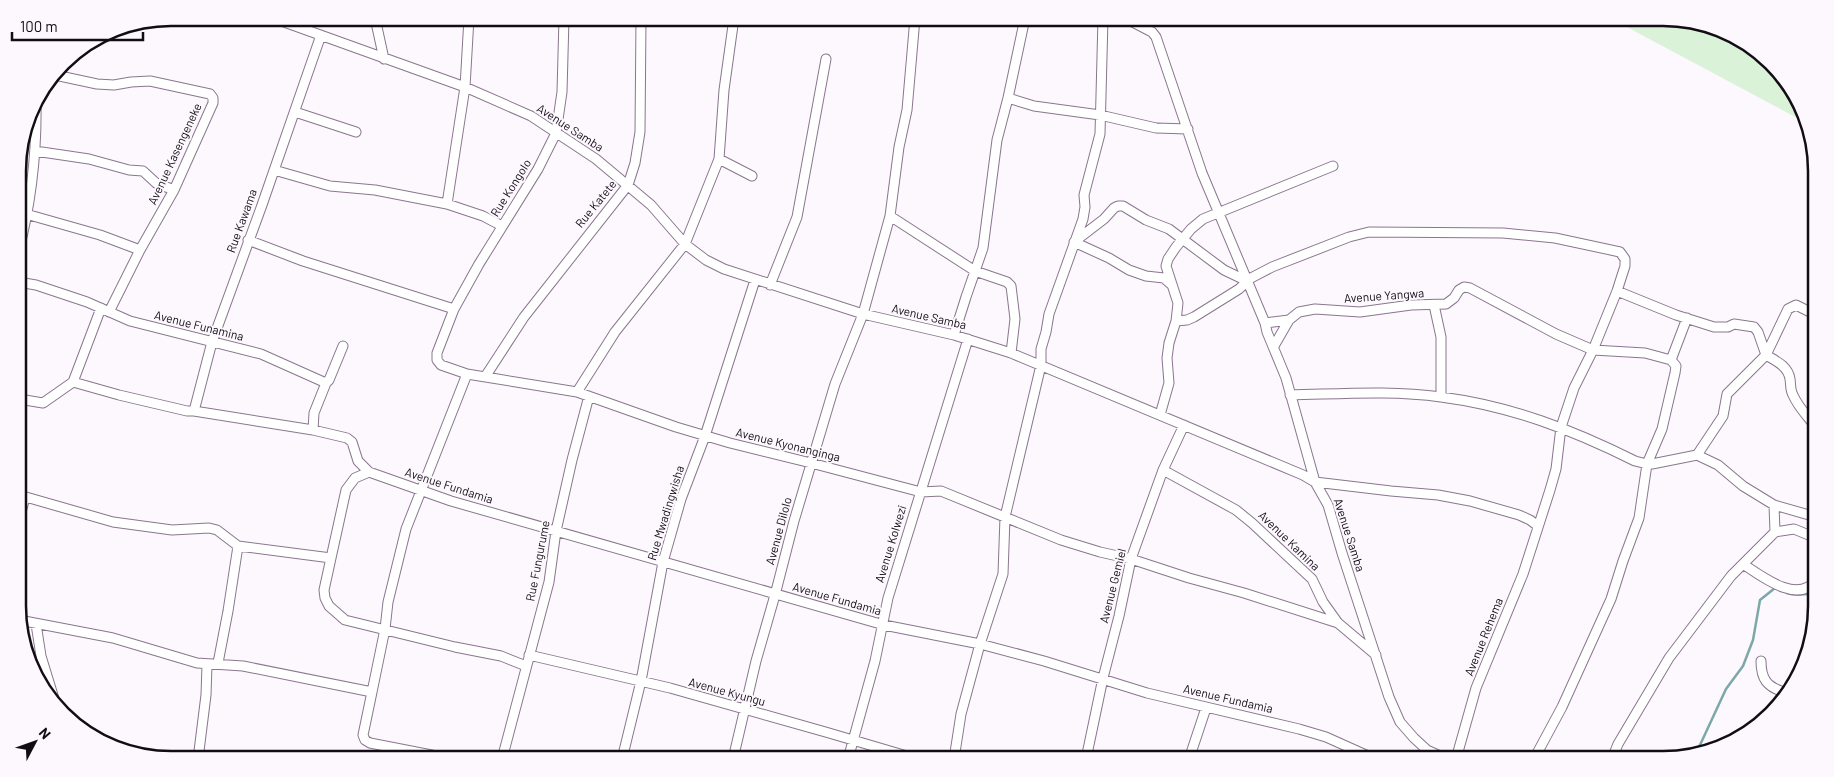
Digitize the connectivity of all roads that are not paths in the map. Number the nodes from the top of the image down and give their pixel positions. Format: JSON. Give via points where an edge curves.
{"nodes":[{"id":1,"x":296,"y":26,"type":"edge"},
{"id":2,"x":377,"y":26,"type":"edge"},
{"id":3,"x":468,"y":26,"type":"edge"},
{"id":4,"x":564,"y":26,"type":"edge"},
{"id":5,"x":641,"y":26,"type":"edge"},
{"id":6,"x":733,"y":26,"type":"edge"},
{"id":7,"x":914,"y":26,"type":"edge"},
{"id":8,"x":1023,"y":26,"type":"edge"},
{"id":9,"x":1104,"y":26,"type":"edge"},
{"id":10,"x":1141,"y":26,"type":"edge"},
{"id":11,"x":321,"y":35,"type":"junction"},
{"id":12,"x":384,"y":59,"type":"junction"},
{"id":13,"x":826,"y":59,"type":"dead end"},
{"id":14,"x":62,"y":76,"type":"edge"},
{"id":15,"x":465,"y":88,"type":"junction"},
{"id":16,"x":1008,"y":98,"type":"junction"},
{"id":17,"x":295,"y":112,"type":"junction"},
{"id":18,"x":1100,"y":115,"type":"junction"},
{"id":19,"x":37,"y":117,"type":"edge"},
{"id":20,"x":1188,"y":129,"type":"junction"},
{"id":21,"x":356,"y":132,"type":"dead end"},
{"id":22,"x":556,"y":133,"type":"junction"},
{"id":23,"x":35,"y":151,"type":"junction"},
{"id":24,"x":719,"y":159,"type":"junction"},
{"id":25,"x":1333,"y":166,"type":"dead end"},
{"id":26,"x":274,"y":170,"type":"junction"},
{"id":27,"x":752,"y":176,"type":"dead end"},
{"id":28,"x":628,"y":185,"type":"junction"},
{"id":29,"x":174,"y":190,"type":"junction"},
{"id":30,"x":447,"y":204,"type":"junction"},
{"id":31,"x":27,"y":208,"type":"edge"},
{"id":32,"x":1219,"y":212,"type":"junction"},
{"id":33,"x":26,"y":214,"type":"edge"},
{"id":34,"x":890,"y":216,"type":"junction"},
{"id":35,"x":502,"y":226,"type":"junction"},
{"id":36,"x":1183,"y":238,"type":"junction"},
{"id":37,"x":248,"y":240,"type":"junction"},
{"id":38,"x":1074,"y":242,"type":"junction"},
{"id":39,"x":686,"y":244,"type":"junction"},
{"id":40,"x":140,"y":250,"type":"junction"},
{"id":41,"x":974,"y":271,"type":"junction"},
{"id":42,"x":755,"y":280,"type":"junction"},
{"id":43,"x":1247,"y":281,"type":"junction"},
{"id":44,"x":27,"y":284,"type":"edge"},
{"id":45,"x":770,"y":285,"type":"junction"},
{"id":46,"x":1172,"y":285,"type":"junction"},
{"id":47,"x":1616,"y":291,"type":"junction"},
{"id":48,"x":1434,"y":305,"type":"junction"},
{"id":49,"x":454,"y":309,"type":"junction"},
{"id":50,"x":105,"y":310,"type":"junction"},
{"id":51,"x":1808,"y":311,"type":"edge"},
{"id":52,"x":863,"y":314,"type":"junction"},
{"id":53,"x":1687,"y":318,"type":"junction"},
{"id":54,"x":1289,"y":320,"type":"junction"},
{"id":55,"x":1176,"y":322,"type":"junction"},
{"id":56,"x":1265,"y":322,"type":"junction"},
{"id":57,"x":954,"y":335,"type":"junction"},
{"id":58,"x":968,"y":339,"type":"junction"},
{"id":59,"x":212,"y":342,"type":"junction"},
{"id":60,"x":343,"y":346,"type":"dead end"},
{"id":61,"x":1274,"y":346,"type":"junction"},
{"id":62,"x":1593,"y":350,"type":"junction"},
{"id":63,"x":1011,"y":353,"type":"junction"},
{"id":64,"x":1766,"y":354,"type":"junction"},
{"id":65,"x":437,"y":360,"type":"joint"},
{"id":66,"x":1671,"y":360,"type":"junction"},
{"id":67,"x":1041,"y":365,"type":"junction"},
{"id":68,"x":467,"y":374,"type":"junction"},
{"id":69,"x":485,"y":377,"type":"junction"},
{"id":70,"x":73,"y":382,"type":"junction"},
{"id":71,"x":326,"y":383,"type":"junction"},
{"id":72,"x":577,"y":392,"type":"junction"},
{"id":73,"x":1290,"y":395,"type":"junction"},
{"id":74,"x":589,"y":396,"type":"junction"},
{"id":75,"x":1441,"y":397,"type":"junction"},
{"id":76,"x":26,"y":400,"type":"edge"},
{"id":77,"x":190,"y":411,"type":"junction"},
{"id":78,"x":1160,"y":414,"type":"junction"},
{"id":79,"x":1808,"y":417,"type":"edge"},
{"id":80,"x":1184,"y":425,"type":"junction"},
{"id":81,"x":1561,"y":427,"type":"junction"},
{"id":82,"x":313,"y":430,"type":"junction"},
{"id":83,"x":705,"y":436,"type":"junction"},
{"id":84,"x":1697,"y":455,"type":"junction"},
{"id":85,"x":811,"y":463,"type":"junction"},
{"id":86,"x":1647,"y":464,"type":"junction"},
{"id":87,"x":1163,"y":470,"type":"junction"},
{"id":88,"x":369,"y":472,"type":"junction"},
{"id":89,"x":1315,"y":482,"type":"junction"},
{"id":90,"x":422,"y":491,"type":"junction"},
{"id":91,"x":920,"y":492,"type":"junction"},
{"id":92,"x":26,"y":497,"type":"edge"},
{"id":93,"x":1774,"y":505,"type":"junction"},
{"id":94,"x":1808,"y":515,"type":"edge"},
{"id":95,"x":1005,"y":517,"type":"junction"},
{"id":96,"x":1538,"y":526,"type":"junction"},
{"id":97,"x":556,"y":532,"type":"junction"},
{"id":98,"x":1774,"y":532,"type":"junction"},
{"id":99,"x":1808,"y":535,"type":"edge"},
{"id":100,"x":238,"y":546,"type":"junction"},
{"id":101,"x":331,"y":558,"type":"junction"},
{"id":102,"x":1132,"y":559,"type":"junction"},
{"id":103,"x":663,"y":562,"type":"junction"},
{"id":104,"x":1743,"y":564,"type":"junction"},
{"id":105,"x":1808,"y":587,"type":"edge"},
{"id":106,"x":775,"y":595,"type":"junction"},
{"id":107,"x":27,"y":622,"type":"edge"},
{"id":108,"x":1338,"y":623,"type":"junction"},
{"id":109,"x":36,"y":624,"type":"junction"},
{"id":110,"x":884,"y":626,"type":"junction"},
{"id":111,"x":385,"y":629,"type":"junction"},
{"id":112,"x":980,"y":644,"type":"junction"},
{"id":113,"x":530,"y":655,"type":"junction"},
{"id":114,"x":1376,"y":655,"type":"junction"},
{"id":115,"x":1761,"y":661,"type":"dead end"},
{"id":116,"x":218,"y":663,"type":"junction"},
{"id":117,"x":207,"y":665,"type":"junction"},
{"id":118,"x":526,"y":666,"type":"junction"},
{"id":119,"x":1102,"y":678,"type":"junction"},
{"id":120,"x":641,"y":681,"type":"junction"},
{"id":121,"x":49,"y":683,"type":"edge"},
{"id":122,"x":1780,"y":691,"type":"edge"},
{"id":123,"x":372,"y":692,"type":"junction"},
{"id":124,"x":1206,"y":708,"type":"junction"},
{"id":125,"x":745,"y":709,"type":"junction"},
{"id":126,"x":852,"y":741,"type":"junction"},
{"id":127,"x":955,"y":750,"type":"edge"},
{"id":128,"x":1088,"y":750,"type":"edge"},
{"id":129,"x":1192,"y":750,"type":"edge"},
{"id":130,"x":1355,"y":750,"type":"edge"},
{"id":131,"x":1427,"y":750,"type":"edge"},
{"id":132,"x":1458,"y":750,"type":"edge"},
{"id":133,"x":1539,"y":750,"type":"edge"},
{"id":134,"x":1616,"y":750,"type":"edge"},
{"id":135,"x":199,"y":751,"type":"edge"},
{"id":136,"x":408,"y":751,"type":"edge"},
{"id":137,"x":504,"y":751,"type":"edge"},
{"id":138,"x":624,"y":751,"type":"edge"},
{"id":139,"x":735,"y":751,"type":"edge"},
{"id":140,"x":850,"y":751,"type":"edge"},
{"id":141,"x":886,"y":751,"type":"edge"}],
"edges":[{"from":1,"to":11,"type":"street","name":"Avenue Samba"},
{"from":2,"to":12,"type":"street"},
{"from":3,"to":15,"type":"street"},
{"from":4,"to":22,"type":"street","name":"Rue Kongolo","via":[[562,92]]},
{"from":5,"to":28,"type":"street","name":"Rue Katete","via":[[640,132]]},
{"from":6,"to":24,"type":"street"},
{"from":7,"to":34,"type":"street","name":"Avenue Dilolo","via":[[907,110]]},
{"from":8,"to":16,"type":"street"},
{"from":9,"to":18,"type":"street"},
{"from":10,"to":20,"type":"street","via":[[1156,37]]},
{"from":11,"to":12,"type":"street","name":"Avenue Samba"},
{"from":11,"to":17,"type":"street","name":"Rue Kawama"},
{"from":12,"to":15,"type":"street","name":"Avenue Samba"},
{"from":13,"to":45,"type":"street","via":[[796,217]]},
{"from":14,"to":29,"type":"street","name":"Avenue Kasengeneke","via":[[114,85],[150,81],[210,94],[213,103]]},
{"from":15,"to":22,"type":"street","name":"Avenue Samba","via":[[530,116]]},
{"from":15,"to":30,"type":"street"},
{"from":16,"to":18,"type":"street","via":[[1034,106]]},
{"from":16,"to":41,"type":"street","via":[[997,140],[983,248]]},
{"from":17,"to":21,"type":"street"},
{"from":17,"to":26,"type":"street","name":"Rue Kawama"},
{"from":18,"to":20,"type":"street","via":[[1156,128]]},
{"from":18,"to":38,"type":"street","via":[[1100,134],[1084,195],[1083,218]]},
{"from":19,"to":23,"type":"street"},
{"from":20,"to":32,"type":"street"},
{"from":22,"to":28,"type":"street","name":"Avenue Samba"},
{"from":22,"to":35,"type":"street","name":"Rue Kongolo","via":[[538,169]]},
{"from":23,"to":29,"type":"street","via":[[129,170],[138,169],[156,183]]},
{"from":23,"to":31,"type":"street"},
{"from":24,"to":27,"type":"street"},
{"from":24,"to":39,"type":"street"},
{"from":25,"to":32,"type":"street"},
{"from":26,"to":30,"type":"street","via":[[330,186],[375,190]]},
{"from":26,"to":37,"type":"street","name":"Rue Kawama"},
{"from":28,"to":39,"type":"street","name":"Avenue Samba"},
{"from":28,"to":69,"type":"street","name":"Rue Katete","via":[[524,317]]},
{"from":29,"to":40,"type":"street","name":"Avenue Kasengeneke"},
{"from":30,"to":35,"type":"street"},
{"from":32,"to":36,"type":"street","via":[[1202,219]]},
{"from":32,"to":43,"type":"street"},
{"from":33,"to":40,"type":"street"},
{"from":34,"to":41,"type":"street"},
{"from":34,"to":52,"type":"street","name":"Avenue Dilolo"},
{"from":35,"to":49,"type":"street","name":"Rue Kongolo"},
{"from":36,"to":38,"type":"street","via":[[1128,208],[1118,206]]},
{"from":36,"to":43,"type":"street","via":[[1224,270]]},
{"from":36,"to":46,"type":"street","via":[[1166,266]]},
{"from":37,"to":49,"type":"street"},
{"from":37,"to":59,"type":"street","name":"Rue Kawama"},
{"from":38,"to":46,"type":"street","via":[[1129,270],[1164,278]]},
{"from":38,"to":67,"type":"street","via":[[1049,314]]},
{"from":39,"to":42,"type":"street","name":"Avenue Samba","via":[[706,260]]},
{"from":39,"to":72,"type":"street","via":[[616,332]]},
{"from":40,"to":50,"type":"street","name":"Avenue Kasengeneke"},
{"from":41,"to":57,"type":"street"},
{"from":41,"to":63,"type":"street","via":[[1011,286],[1015,319]]},
{"from":42,"to":45,"type":"street","name":"Avenue Samba"},
{"from":42,"to":83,"type":"street","name":"Rue Mwadingwisha"},
{"from":43,"to":47,"type":"street","name":"Avenue Rehema","via":[[1272,267],[1358,234],[1495,232],[1555,238],[1620,252],[1625,266]]},
{"from":43,"to":55,"type":"street","via":[[1194,316]]},
{"from":43,"to":56,"type":"street"},
{"from":44,"to":50,"type":"street","name":"Avenue Funamina"},
{"from":45,"to":52,"type":"street","name":"Avenue Samba"},
{"from":46,"to":55,"type":"street","via":[[1178,303]]},
{"from":47,"to":53,"type":"street"},
{"from":47,"to":62,"type":"street","name":"Avenue Rehema"},
{"from":48,"to":54,"type":"street","name":"Avenue Yangwa","via":[[1360,312],[1315,309],[1299,312]]},
{"from":48,"to":62,"type":"street","name":"Avenue Yangwa","via":[[1446,304],[1464,287],[1470,288]]},
{"from":48,"to":75,"type":"street","via":[[1441,337]]},
{"from":49,"to":65,"type":"street","name":"Rue Kongolo"},
{"from":50,"to":59,"type":"street","name":"Avenue Funamina","via":[[130,321]]},
{"from":50,"to":70,"type":"street","name":"Avenue Kasengeneke"},
{"from":51,"to":64,"type":"street","via":[[1796,305],[1788,309]]},
{"from":52,"to":57,"type":"street","name":"Avenue Samba"},
{"from":52,"to":85,"type":"street","name":"Avenue Dilolo","via":[[835,384]]},
{"from":53,"to":64,"type":"street","via":[[1714,327],[1734,324],[1754,327]]},
{"from":53,"to":66,"type":"street"},
{"from":54,"to":56,"type":"street","name":"Avenue Yangwa"},
{"from":54,"to":61,"type":"street"},
{"from":55,"to":78,"type":"street","via":[[1167,358],[1169,383]]},
{"from":56,"to":61,"type":"street"},
{"from":57,"to":58,"type":"street","name":"Avenue Samba"},
{"from":58,"to":63,"type":"street","name":"Avenue Samba"},
{"from":58,"to":91,"type":"street","name":"Avenue Kolwezi"},
{"from":59,"to":71,"type":"street","name":"Avenue Funamina","via":[[261,354]]},
{"from":59,"to":77,"type":"street","name":"Rue Kawama"},
{"from":60,"to":71,"type":"street"},
{"from":61,"to":73,"type":"street"},
{"from":62,"to":66,"type":"street","via":[[1645,353]]},
{"from":62,"to":81,"type":"street","name":"Avenue Rehema","via":[[1574,388]]},
{"from":63,"to":67,"type":"street","name":"Avenue Samba"},
{"from":64,"to":79,"type":"street","via":[[1786,370],[1791,392]]},
{"from":64,"to":84,"type":"street","via":[[1728,394],[1723,416]]},
{"from":65,"to":68,"type":"street","name":"Avenue Kyonanginga","via":[[441,365]]},
{"from":66,"to":86,"type":"street","via":[[1676,366],[1662,429]]},
{"from":67,"to":78,"type":"street","name":"Avenue Samba"},
{"from":67,"to":95,"type":"street"},
{"from":68,"to":69,"type":"street","name":"Avenue Kyonanginga"},
{"from":68,"to":90,"type":"street"},
{"from":69,"to":72,"type":"street","name":"Avenue Kyonanginga"},
{"from":70,"to":76,"type":"street","via":[[43,403]]},
{"from":70,"to":77,"type":"street"},
{"from":71,"to":82,"type":"street","via":[[314,413]]},
{"from":72,"to":74,"type":"street","name":"Avenue Kyonanginga"},
{"from":73,"to":75,"type":"street","via":[[1404,394]]},
{"from":73,"to":89,"type":"street"},
{"from":74,"to":83,"type":"street","name":"Avenue Kyonanginga"},
{"from":74,"to":97,"type":"street","name":"Rue Fungurume"},
{"from":75,"to":81,"type":"street","via":[[1519,413]]},
{"from":77,"to":82,"type":"street"},
{"from":78,"to":80,"type":"street","name":"Avenue Samba"},
{"from":80,"to":87,"type":"street","name":"Avenue Gemiel"},
{"from":80,"to":89,"type":"street","name":"Avenue Samba"},
{"from":81,"to":86,"type":"street"},
{"from":81,"to":96,"type":"street","name":"Avenue Rehema","via":[[1556,469]]},
{"from":82,"to":88,"type":"street","via":[[347,438],[352,442],[358,461]]},
{"from":83,"to":85,"type":"street","name":"Avenue Kyonanginga"},
{"from":83,"to":103,"type":"street","name":"Rue Mwadingwisha","via":[[681,500]]},
{"from":84,"to":86,"type":"street"},
{"from":84,"to":93,"type":"street","via":[[1718,465],[1743,486]]},
{"from":85,"to":91,"type":"street","name":"Avenue Kyonanginga"},
{"from":85,"to":106,"type":"street","name":"Avenue Dilolo"},
{"from":86,"to":133,"type":"street","via":[[1639,518],[1611,599]]},
{"from":87,"to":102,"type":"street","name":"Avenue Gemiel"},
{"from":87,"to":108,"type":"street","name":"Avenue Kamina","via":[[1229,505],[1252,523],[1312,579]]},
{"from":88,"to":90,"type":"street","name":"Avenue Fundamia"},
{"from":88,"to":101,"type":"street","via":[[355,478],[346,490]]},
{"from":89,"to":96,"type":"street","via":[[1470,501],[1519,515]]},
{"from":89,"to":114,"type":"street","name":"Avenue Samba","via":[[1328,505]]},
{"from":90,"to":97,"type":"street","name":"Avenue Fundamia"},
{"from":90,"to":111,"type":"street","via":[[406,529],[388,602]]},
{"from":91,"to":95,"type":"street","name":"Avenue Kyonanginga","via":[[941,491]]},
{"from":91,"to":110,"type":"street","name":"Avenue Kolwezi","via":[[888,598]]},
{"from":92,"to":100,"type":"street","via":[[121,524],[172,530],[209,528],[217,530]]},
{"from":93,"to":94,"type":"street"},
{"from":93,"to":98,"type":"street"},
{"from":95,"to":102,"type":"street","name":"Avenue Kyonanginga","via":[[1061,540]]},
{"from":95,"to":112,"type":"street","via":[[1002,574]]},
{"from":96,"to":132,"type":"street","name":"Avenue Rehema","via":[[1523,574],[1476,688]]},
{"from":97,"to":103,"type":"street","name":"Avenue Fundamia"},
{"from":97,"to":113,"type":"street","name":"Rue Fungurume","via":[[549,582]]},
{"from":98,"to":99,"type":"street","via":[[1794,529]]},
{"from":98,"to":104,"type":"street"},
{"from":100,"to":101,"type":"street"},
{"from":100,"to":116,"type":"street"},
{"from":101,"to":111,"type":"street","via":[[324,590],[329,606],[345,620]]},
{"from":102,"to":108,"type":"street","name":"Avenue Kyonanginga"},
{"from":102,"to":119,"type":"street","name":"Avenue Gemiel"},
{"from":103,"to":106,"type":"street","name":"Avenue Fundamia"},
{"from":103,"to":120,"type":"street","name":"Rue Mwadingwisha"},
{"from":104,"to":105,"type":"street","via":[[1773,584]]},
{"from":104,"to":134,"type":"street","via":[[1669,658]]},
{"from":106,"to":110,"type":"street","name":"Avenue Fundamia"},
{"from":106,"to":125,"type":"street","name":"Avenue Dilolo"},
{"from":107,"to":109,"type":"street"},
{"from":108,"to":114,"type":"street","name":"Avenue Kamina"},
{"from":109,"to":117,"type":"street","via":[[113,638]]},
{"from":109,"to":121,"type":"street"},
{"from":110,"to":112,"type":"street","name":"Avenue Fundamia"},
{"from":110,"to":126,"type":"street","name":"Avenue Kolwezi"},
{"from":111,"to":118,"type":"street","via":[[501,656]]},
{"from":111,"to":123,"type":"street"},
{"from":112,"to":119,"type":"street","name":"Avenue Fundamia"},
{"from":112,"to":127,"type":"street","via":[[961,714]]},
{"from":113,"to":118,"type":"street","name":"Rue Fungurume"},
{"from":113,"to":120,"type":"street","name":"Avenue Kyungu"},
{"from":114,"to":131,"type":"street","name":"Avenue Samba","via":[[1400,722]]},
{"from":115,"to":122,"type":"street","via":[[1763,679]]},
{"from":116,"to":117,"type":"street"},
{"from":116,"to":123,"type":"street"},
{"from":117,"to":135,"type":"street"},
{"from":118,"to":137,"type":"street","name":"Rue Fungurume"},
{"from":119,"to":124,"type":"street","name":"Avenue Fundamia"},
{"from":119,"to":128,"type":"street","name":"Avenue Gemiel"},
{"from":120,"to":125,"type":"street","name":"Avenue Kyungu"},
{"from":120,"to":138,"type":"street","name":"Rue Mwadingwisha"},
{"from":123,"to":136,"type":"street","via":[[363,735],[365,740]]},
{"from":124,"to":129,"type":"street"},
{"from":124,"to":130,"type":"street","name":"Avenue Fundamia","via":[[1299,729]]},
{"from":125,"to":126,"type":"street","name":"Avenue Kyungu"},
{"from":125,"to":139,"type":"street","name":"Avenue Dilolo"},
{"from":126,"to":140,"type":"street","name":"Avenue Kolwezi"},
{"from":126,"to":141,"type":"street","name":"Avenue Kyungu"}]}
